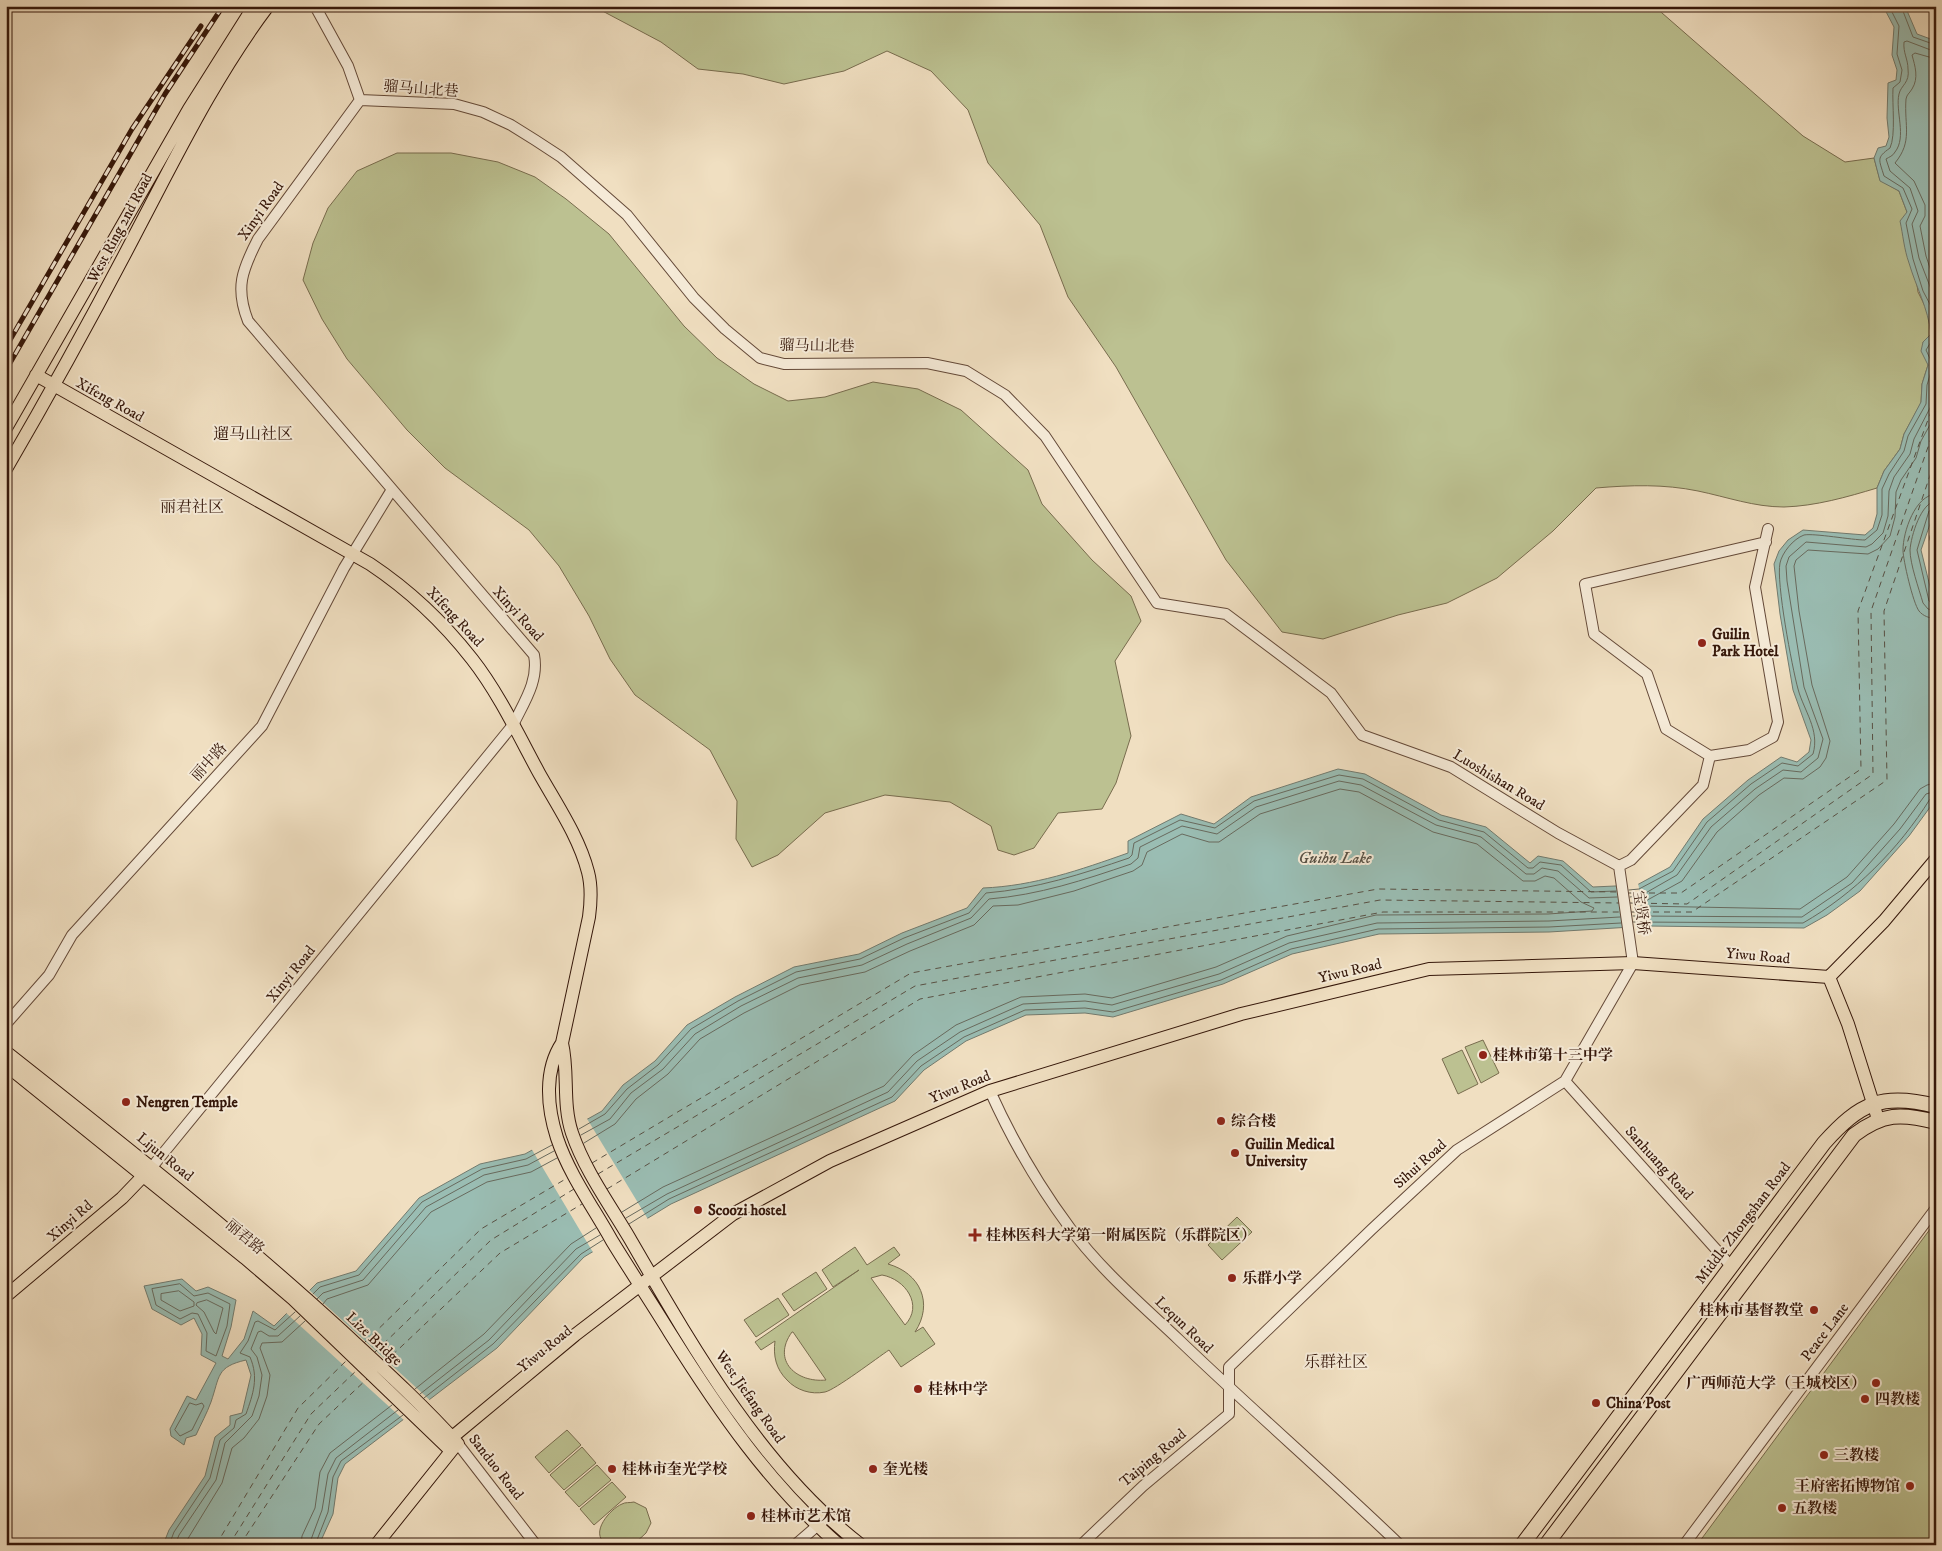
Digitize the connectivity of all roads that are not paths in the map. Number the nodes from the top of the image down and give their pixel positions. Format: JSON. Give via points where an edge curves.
{"nodes":[{"id":1,"x":254,"y":6,"type":"edge"},
{"id":2,"x":268,"y":6,"type":"edge"},
{"id":3,"x":315,"y":6,"type":"edge"},
{"id":4,"x":360,"y":100,"type":"junction"},
{"id":5,"x":36,"y":375,"type":"junction"},
{"id":6,"x":54,"y":387,"type":"junction"},
{"id":7,"x":6,"y":428,"type":"edge"},
{"id":8,"x":6,"y":469,"type":"edge"},
{"id":9,"x":391,"y":491,"type":"junction"},
{"id":10,"x":1768,"y":529,"type":"dead end"},
{"id":11,"x":1766,"y":542,"type":"junction"},
{"id":12,"x":352,"y":554,"type":"junction"},
{"id":13,"x":1226,"y":614,"type":"joint"},
{"id":14,"x":513,"y":725,"type":"junction"},
{"id":15,"x":1710,"y":756,"type":"junction"},
{"id":16,"x":1936,"y":859,"type":"edge"},
{"id":17,"x":1619,"y":866,"type":"junction"},
{"id":18,"x":1633,"y":963,"type":"junction"},
{"id":19,"x":1829,"y":977,"type":"junction"},
{"id":20,"x":6,"y":1024,"type":"edge"},
{"id":21,"x":562,"y":1043,"type":"junction"},
{"id":22,"x":6,"y":1052,"type":"edge"},
{"id":23,"x":6,"y":1065,"type":"edge"},
{"id":24,"x":1565,"y":1081,"type":"junction"},
{"id":25,"x":990,"y":1091,"type":"junction"},
{"id":26,"x":1875,"y":1102,"type":"junction"},
{"id":27,"x":1936,"y":1106,"type":"edge"},
{"id":28,"x":1878,"y":1118,"type":"junction"},
{"id":29,"x":1936,"y":1122,"type":"edge"},
{"id":30,"x":148,"y":1172,"type":"junction"},
{"id":31,"x":1936,"y":1208,"type":"edge"},
{"id":32,"x":1731,"y":1266,"type":"junction"},
{"id":33,"x":653,"y":1281,"type":"junction"},
{"id":34,"x":641,"y":1290,"type":"junction"},
{"id":35,"x":296,"y":1295,"type":"joint"},
{"id":36,"x":6,"y":1296,"type":"edge"},
{"id":37,"x":1229,"y":1389,"type":"junction"},
{"id":38,"x":424,"y":1415,"type":"joint"},
{"id":39,"x":451,"y":1444,"type":"junction"},
{"id":40,"x":828,"y":1516,"type":"junction"},
{"id":41,"x":818,"y":1526,"type":"junction"},
{"id":42,"x":376,"y":1545,"type":"edge"},
{"id":43,"x":536,"y":1545,"type":"edge"},
{"id":44,"x":795,"y":1545,"type":"edge"},
{"id":45,"x":839,"y":1545,"type":"edge"},
{"id":46,"x":861,"y":1545,"type":"edge"},
{"id":47,"x":1081,"y":1545,"type":"edge"},
{"id":48,"x":1400,"y":1545,"type":"edge"},
{"id":49,"x":1522,"y":1545,"type":"edge"},
{"id":50,"x":1546,"y":1545,"type":"edge"},
{"id":51,"x":1684,"y":1545,"type":"edge"}],
"edges":[{"from":1,"to":5,"type":"main road","name":"West Ring 2nd Road","via":[[194,100]]},
{"from":2,"to":6,"type":"main road","name":"West Ring 2nd Road","via":[[198,114]]},
{"from":3,"to":4,"type":"street","via":[[348,66]]},
{"from":4,"to":9,"type":"street","name":"Xinyi Road","via":[[258,239],[240,282],[241,303],[248,322]]},
{"from":4,"to":13,"type":"street","name":"骝马山北巷","via":[[454,104],[490,115],[536,140],[561,157],[627,215],[694,298],[760,358],[784,364],[927,363],[966,371],[1006,394],[1045,436],[1157,602]]},
{"from":5,"to":6,"type":"main road","name":"Xifeng Road"},
{"from":5,"to":7,"type":"main road","name":"West Ring 2nd Road"},
{"from":6,"to":8,"type":"main road","name":"West Ring 2nd Road"},
{"from":6,"to":12,"type":"main road","name":"Xifeng Road"},
{"from":9,"to":12,"type":"street","name":"丽中路"},
{"from":9,"to":14,"type":"street","name":"Xinyi Road","via":[[534,655],[536,669],[532,686]]},
{"from":10,"to":11,"type":"street"},
{"from":11,"to":15,"type":"street","via":[[1755,587],[1778,722],[1773,737],[1749,750]]},
{"from":11,"to":15,"type":"street","via":[[1584,584],[1594,634],[1647,674],[1666,729]]},
{"from":12,"to":14,"type":"main road","name":"Xifeng Road","via":[[394,580],[435,617],[474,661]]},
{"from":12,"to":20,"type":"street","name":"丽中路","via":[[262,726],[72,936],[49,975]]},
{"from":13,"to":17,"type":"street","name":"Luoshishan Road","via":[[1331,693],[1362,736],[1451,767],[1558,833]]},
{"from":14,"to":21,"type":"main road","name":"Xifeng Road","via":[[583,855],[589,874],[592,897],[589,917]]},
{"from":14,"to":30,"type":"street","name":"Xinyi Road"},
{"from":15,"to":17,"type":"street","via":[[1703,785],[1631,860]]},
{"from":16,"to":19,"type":"main road","via":[[1884,921]]},
{"from":17,"to":18,"type":"street","name":"宝贤桥"},
{"from":18,"to":19,"type":"main road","name":"Yiwu Road"},
{"from":18,"to":24,"type":"street","name":"Sihui Road"},
{"from":18,"to":25,"type":"main road","name":"Yiwu Road","via":[[1429,969],[1241,1014]]},
{"from":19,"to":26,"type":"main road"},
{"from":21,"to":33,"type":"main road","name":"West Jiefang Road","via":[[566,1059],[567,1114],[579,1152]]},
{"from":21,"to":34,"type":"main road","name":"West Jiefang Road","via":[[553,1056],[549,1091],[552,1116],[565,1159]]},
{"from":22,"to":30,"type":"main road","name":"Lijun Road"},
{"from":23,"to":30,"type":"main road"},
{"from":24,"to":32,"type":"street","name":"Sanhuang Road"},
{"from":24,"to":37,"type":"street","name":"Sihui Road","via":[[1457,1150],[1229,1367]]},
{"from":25,"to":33,"type":"main road","name":"Yiwu Road","via":[[830,1161],[733,1214]]},
{"from":25,"to":37,"type":"street","name":"Lequn Road","via":[[1035,1178],[1071,1230],[1115,1279]]},
{"from":26,"to":27,"type":"highway","name":"Middle Zhongshan Road","via":[[1900,1100]]},
{"from":26,"to":28,"type":"main road"},
{"from":26,"to":32,"type":"highway","name":"Middle Zhongshan Road","via":[[1858,1110],[1826,1141]]},
{"from":28,"to":29,"type":"highway","via":[[1900,1116]]},
{"from":28,"to":50,"type":"highway","via":[[1854,1135],[1837,1155]]},
{"from":30,"to":35,"type":"main road","name":"Lijun Road"},
{"from":30,"to":36,"type":"main road","name":"Xinyi Rd"},
{"from":31,"to":51,"type":"street","name":"Peace Lane"},
{"from":32,"to":49,"type":"highway","name":"Middle Zhongshan Road"},
{"from":33,"to":34,"type":"main road","name":"Yiwu Road"},
{"from":33,"to":40,"type":"main road","name":"West Jiefang Road","via":[[746,1424]]},
{"from":34,"to":39,"type":"main road","name":"Yiwu Road"},
{"from":34,"to":41,"type":"main road","name":"West Jiefang Road","via":[[741,1440]]},
{"from":35,"to":38,"type":"main road","name":"Lize Bridge"},
{"from":37,"to":47,"type":"street","name":"Taiping Road","via":[[1229,1414],[1143,1486]]},
{"from":37,"to":48,"type":"street","name":"Lequn Road"},
{"from":38,"to":39,"type":"main road","name":"Sanduo Road"},
{"from":39,"to":42,"type":"main road","name":"Yiwu Road"},
{"from":39,"to":43,"type":"street","name":"Sanduo Road"},
{"from":40,"to":41,"type":"street"},
{"from":40,"to":46,"type":"main road","name":"West Jiefang Road"},
{"from":41,"to":44,"type":"street"},
{"from":41,"to":45,"type":"main road","name":"West Jiefang Road"}]}
